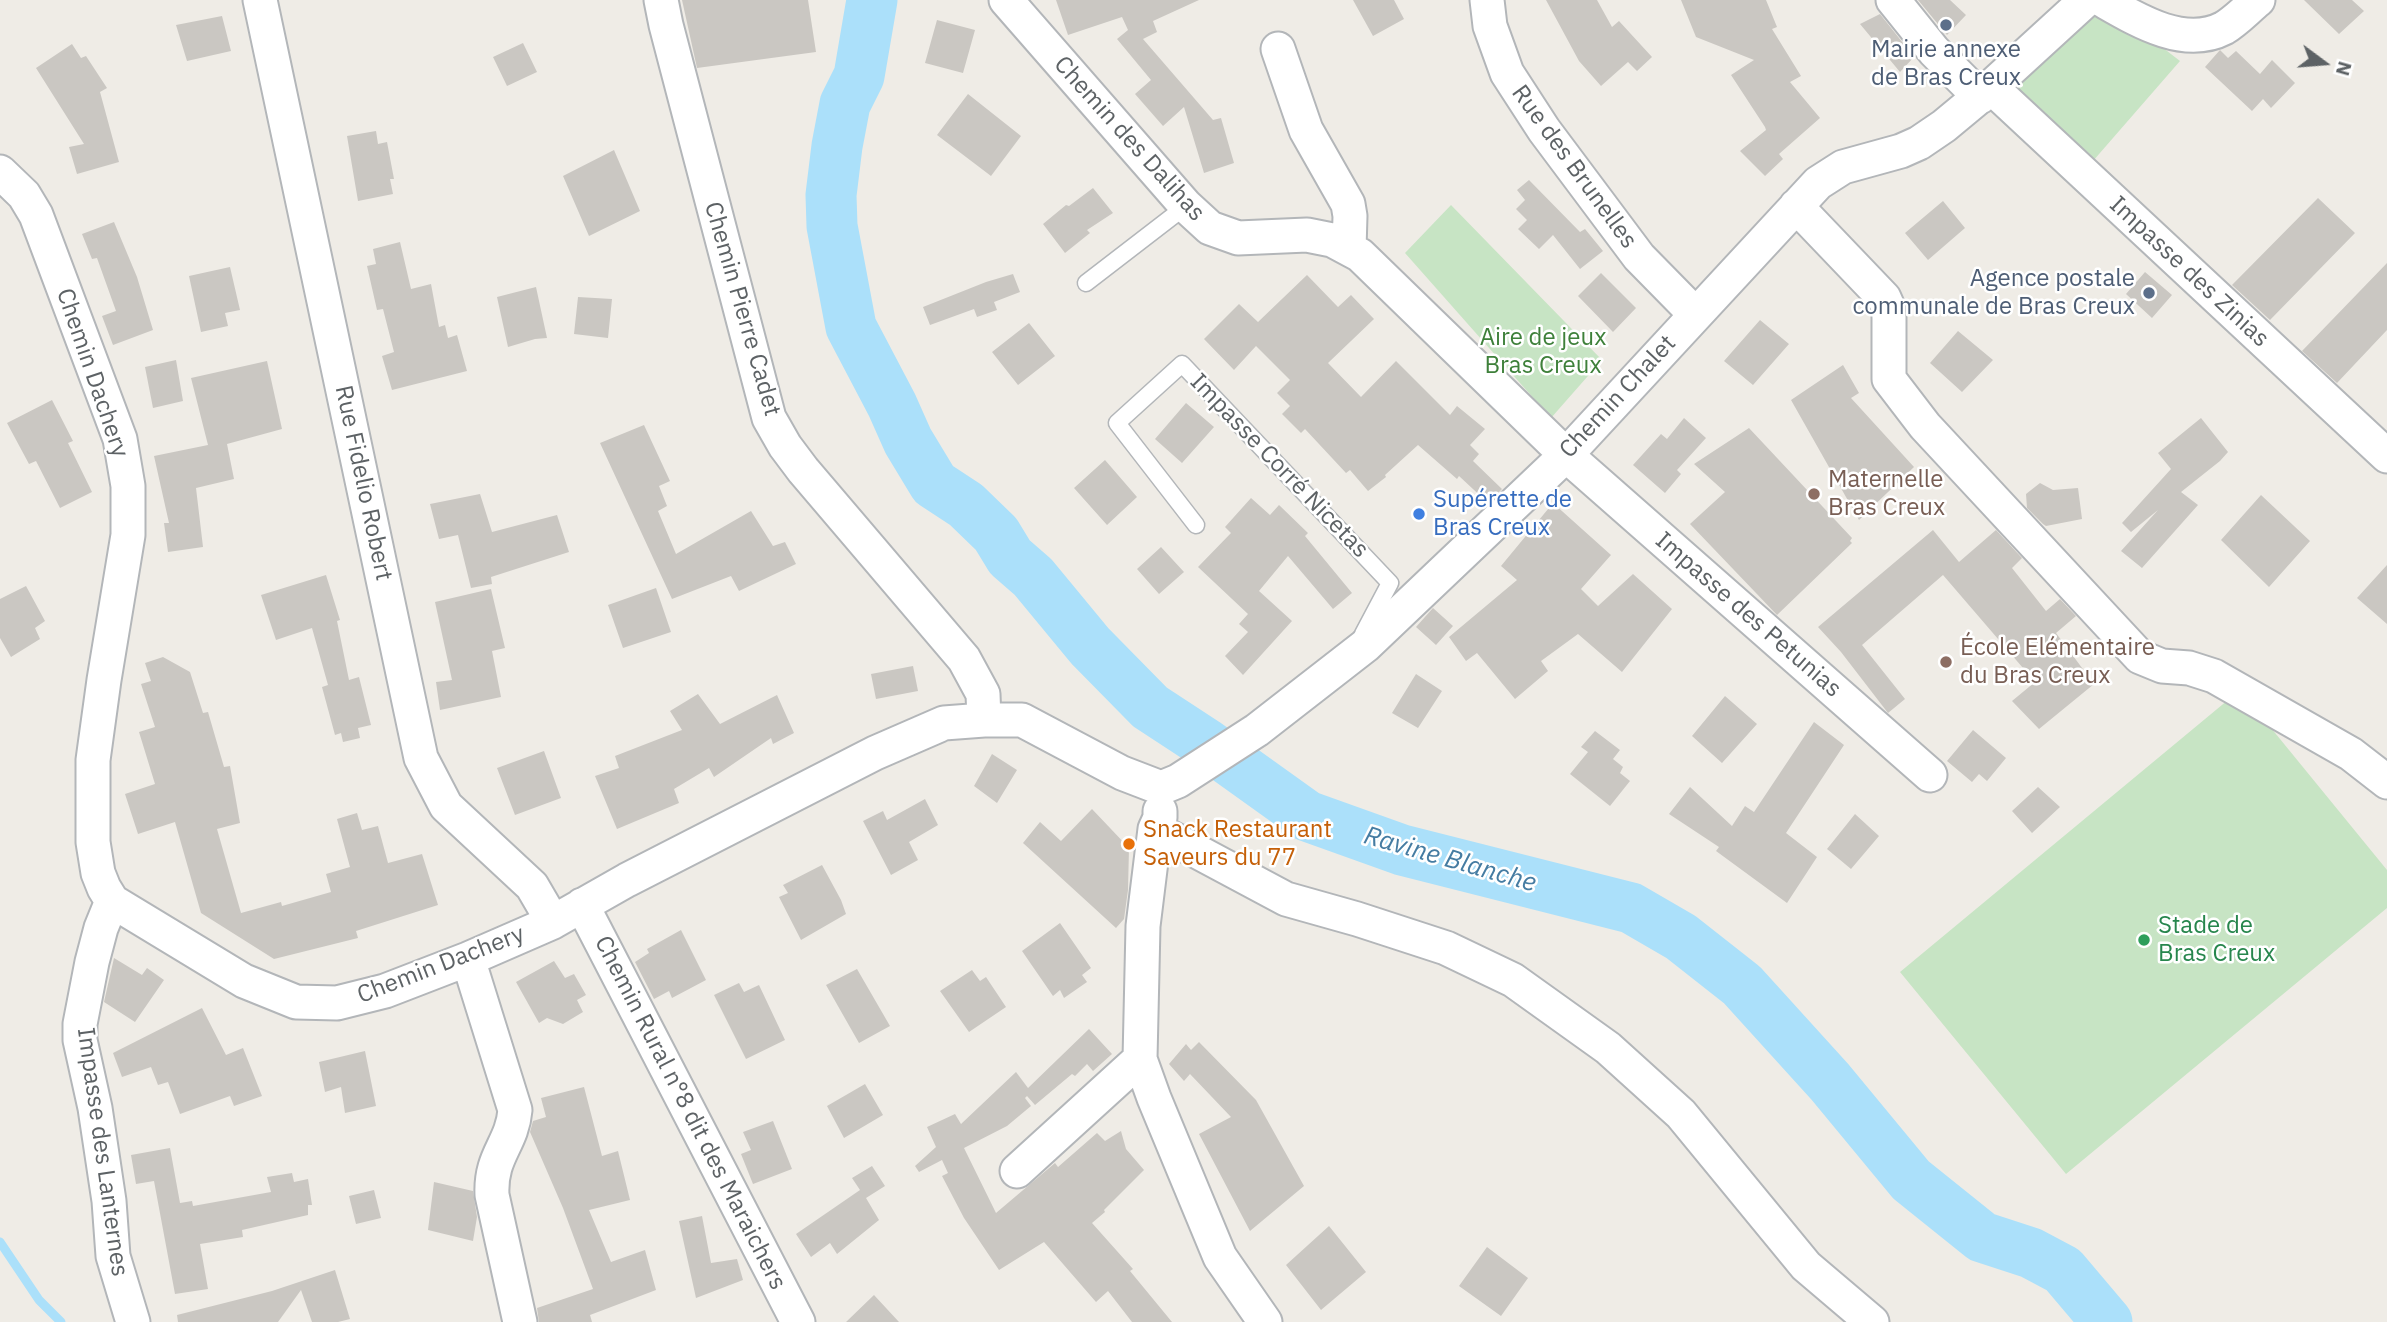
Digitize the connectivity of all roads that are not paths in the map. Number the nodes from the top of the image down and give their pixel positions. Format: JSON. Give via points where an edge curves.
{"nodes":[{"id":1,"x":260,"y":0,"type":"edge"},
{"id":2,"x":661,"y":0,"type":"edge"},
{"id":3,"x":1006,"y":0,"type":"edge"},
{"id":4,"x":1487,"y":0,"type":"edge"},
{"id":5,"x":1893,"y":0,"type":"edge"},
{"id":6,"x":2086,"y":0,"type":"edge"},
{"id":7,"x":2102,"y":0,"type":"edge"},
{"id":8,"x":2258,"y":0,"type":"edge"},
{"id":9,"x":1278,"y":49,"type":"dead end"},
{"id":10,"x":1985,"y":92,"type":"junction"},
{"id":11,"x":0,"y":172,"type":"edge"},
{"id":12,"x":1186,"y":206,"type":"junction"},
{"id":13,"x":1796,"y":206,"type":"junction"},
{"id":14,"x":1349,"y":249,"type":"junction"},
{"id":15,"x":1086,"y":283,"type":"dead end"},
{"id":16,"x":1695,"y":314,"type":"junction"},
{"id":17,"x":1566,"y":455,"type":"junction"},
{"id":18,"x":2387,"y":456,"type":"edge"},
{"id":19,"x":1196,"y":525,"type":"dead end"},
{"id":20,"x":1365,"y":646,"type":"junction"},
{"id":21,"x":984,"y":720,"type":"junction"},
{"id":22,"x":1930,"y":775,"type":"dead end"},
{"id":23,"x":2387,"y":782,"type":"edge"},
{"id":24,"x":1170,"y":785,"type":"junction"},
{"id":25,"x":1154,"y":829,"type":"junction"},
{"id":26,"x":112,"y":901,"type":"junction"},
{"id":27,"x":582,"y":905,"type":"junction"},
{"id":28,"x":553,"y":922,"type":"junction"},
{"id":29,"x":468,"y":959,"type":"junction"},
{"id":30,"x":1140,"y":1059,"type":"junction"},
{"id":31,"x":1017,"y":1171,"type":"dead end"},
{"id":32,"x":133,"y":1322,"type":"edge"},
{"id":33,"x":520,"y":1322,"type":"edge"},
{"id":34,"x":798,"y":1322,"type":"edge"},
{"id":35,"x":1265,"y":1322,"type":"edge"},
{"id":36,"x":1872,"y":1322,"type":"edge"}],
"edges":[{"from":1,"to":28,"type":"street","name":"Rue Fidelio Robert","via":[[421,758],[446,806],[532,886]]},
{"from":2,"to":21,"type":"street","name":"Chemin Pierre Cadet","via":[[769,418],[803,470],[964,659],[983,694]]},
{"from":3,"to":12,"type":"street","name":"Chemin des Dalihas"},
{"from":4,"to":16,"type":"street","name":"Rue des Brunelles","via":[[1490,26],[1507,73],[1544,130],[1639,257]]},
{"from":5,"to":10,"type":"street","via":[[1934,51]]},
{"from":6,"to":10,"type":"street","name":"Chemin Chalet"},
{"from":7,"to":8,"type":"street","via":[[2142,23],[2193,37],[2224,28]]},
{"from":9,"to":14,"type":"street","via":[[1306,130],[1348,204]]},
{"from":10,"to":13,"type":"street","name":"Chemin Chalet","via":[[1919,143],[1843,167],[1818,183]]},
{"from":10,"to":18,"type":"street","name":"Impasse des Zinias"},
{"from":11,"to":26,"type":"street","name":"Chemin Dachery","via":[[36,215],[120,439],[128,486],[128,535],[93,760],[93,842],[98,873]]},
{"from":12,"to":14,"type":"street","name":"Chemin des Dalihas","via":[[1210,228],[1238,238],[1307,235]]},
{"from":12,"to":15,"type":"lane"},
{"from":13,"to":16,"type":"street","name":"Chemin Chalet"},
{"from":13,"to":23,"type":"street","via":[[1884,298],[1889,317],[1889,379],[1895,390],[2140,657],[2214,676],[2351,754]]},
{"from":14,"to":17,"type":"street","name":"Chemin des Dalihas"},
{"from":16,"to":17,"type":"street","name":"Chemin Chalet"},
{"from":17,"to":20,"type":"street","name":"Chemin Chalet"},
{"from":17,"to":22,"type":"street","name":"Impasse des Petunias"},
{"from":19,"to":20,"type":"lane","name":"Impasse Corré Nicetas","via":[[1117,423],[1182,364],[1390,583],[1363,634]]},
{"from":20,"to":24,"type":"street","name":"Chemin Chalet","via":[[1257,730]]},
{"from":21,"to":24,"type":"street","name":"Chemin Dachery","via":[[1022,720],[1122,773]]},
{"from":21,"to":27,"type":"street","name":"Chemin Dachery","via":[[944,723],[875,753]]},
{"from":24,"to":25,"type":"street"},
{"from":25,"to":30,"type":"street","via":[[1143,926]]},
{"from":25,"to":36,"type":"street","via":[[1286,899],[1446,948],[1513,980],[1608,1048],[1681,1114],[1806,1266]]},
{"from":26,"to":29,"type":"street","name":"Chemin Dachery","via":[[233,975],[296,1002],[337,1003],[385,991]]},
{"from":26,"to":32,"type":"street","name":"Impasse des Lanternes","via":[[92,962],[80,1040],[95,1108],[113,1256]]},
{"from":27,"to":28,"type":"street","name":"Chemin Dachery"},
{"from":27,"to":34,"type":"street","name":"Chemin Rural n°8 dit des Maraichers"},
{"from":28,"to":29,"type":"street","name":"Chemin Dachery"},
{"from":29,"to":33,"type":"street","via":[[515,1110],[514,1124],[495,1164],[492,1195]]},
{"from":30,"to":31,"type":"street"},
{"from":30,"to":35,"type":"street","via":[[1220,1257]]}]}
